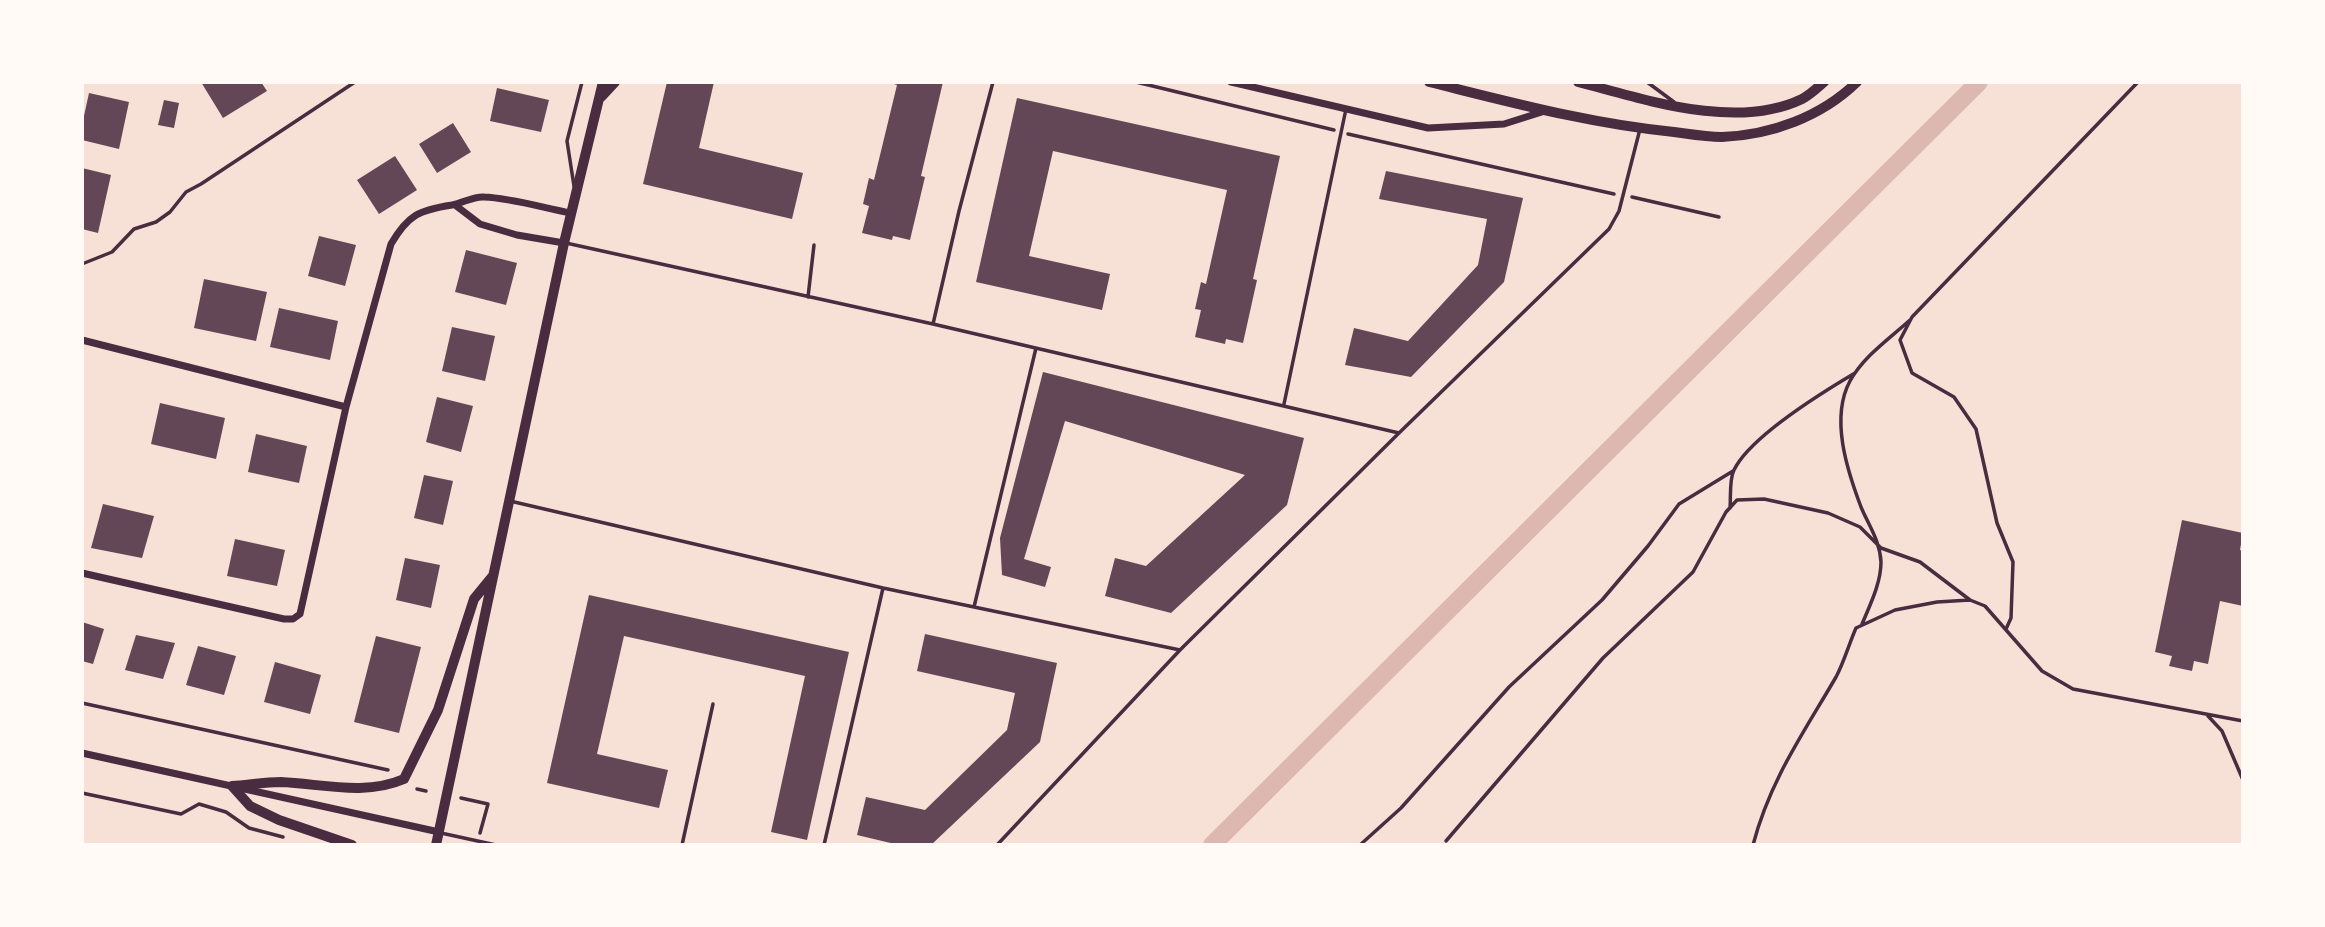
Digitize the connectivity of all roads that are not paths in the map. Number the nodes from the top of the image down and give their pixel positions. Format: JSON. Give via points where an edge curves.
{"nodes":[{"id":1,"x":582,"y":82,"type":"edge"},
{"id":2,"x":603,"y":82,"type":"edge"},
{"id":3,"x":615,"y":82,"type":"edge"},
{"id":4,"x":993,"y":82,"type":"edge"},
{"id":5,"x":1231,"y":82,"type":"edge"},
{"id":6,"x":1429,"y":82,"type":"edge"},
{"id":7,"x":1578,"y":82,"type":"edge"},
{"id":8,"x":1647,"y":82,"type":"edge"},
{"id":9,"x":1824,"y":82,"type":"edge"},
{"id":10,"x":1856,"y":83,"type":"edge"},
{"id":11,"x":600,"y":97,"type":"junction"},
{"id":12,"x":1681,"y":108,"type":"junction"},
{"id":13,"x":1346,"y":109,"type":"junction"},
{"id":14,"x":1546,"y":111,"type":"junction"},
{"id":15,"x":1640,"y":129,"type":"junction"},
{"id":16,"x":575,"y":197,"type":"junction"},
{"id":17,"x":455,"y":205,"type":"junction"},
{"id":18,"x":571,"y":214,"type":"junction"},
{"id":19,"x":564,"y":243,"type":"junction"},
{"id":20,"x":814,"y":245,"type":"dead end"},
{"id":21,"x":808,"y":297,"type":"junction"},
{"id":22,"x":933,"y":324,"type":"junction"},
{"id":23,"x":82,"y":340,"type":"edge"},
{"id":24,"x":1036,"y":348,"type":"junction"},
{"id":25,"x":1284,"y":404,"type":"junction"},
{"id":26,"x":346,"y":407,"type":"junction"},
{"id":27,"x":1399,"y":433,"type":"junction"},
{"id":28,"x":510,"y":501,"type":"junction"},
{"id":29,"x":82,"y":573,"type":"edge"},
{"id":30,"x":495,"y":574,"type":"junction"},
{"id":31,"x":883,"y":588,"type":"junction"},
{"id":32,"x":974,"y":607,"type":"junction"},
{"id":33,"x":1180,"y":650,"type":"junction"},
{"id":34,"x":713,"y":704,"type":"dead end"},
{"id":35,"x":82,"y":752,"type":"edge"},
{"id":36,"x":232,"y":786,"type":"junction"},
{"id":37,"x":439,"y":832,"type":"junction"},
{"id":38,"x":352,"y":845,"type":"edge"},
{"id":39,"x":436,"y":845,"type":"edge"},
{"id":40,"x":496,"y":845,"type":"edge"},
{"id":41,"x":682,"y":845,"type":"edge"},
{"id":42,"x":824,"y":845,"type":"edge"},
{"id":43,"x":997,"y":845,"type":"edge"}],
"edges":[{"from":1,"to":16,"type":"lane","via":[[567,141]]},
{"from":2,"to":11,"type":"street"},
{"from":3,"to":11,"type":"street"},
{"from":4,"to":22,"type":"lane"},
{"from":5,"to":13,"type":"street"},
{"from":6,"to":14,"type":"street"},
{"from":7,"to":12,"type":"street"},
{"from":8,"to":12,"type":"lane"},
{"from":9,"to":12,"type":"street","via":[[1803,99],[1770,109],[1726,113]]},
{"from":10,"to":15,"type":"street","via":[[1798,122],[1763,131],[1721,137]]},
{"from":11,"to":16,"type":"street"},
{"from":13,"to":14,"type":"street","via":[[1428,128],[1504,124]]},
{"from":13,"to":25,"type":"lane"},
{"from":14,"to":15,"type":"street"},
{"from":15,"to":27,"type":"lane","via":[[1619,211],[1609,229]]},
{"from":16,"to":18,"type":"street"},
{"from":17,"to":18,"type":"street","via":[[482,196]]},
{"from":17,"to":19,"type":"street","via":[[480,224]]},
{"from":17,"to":26,"type":"street","via":[[415,214],[391,244]]},
{"from":18,"to":19,"type":"street"},
{"from":19,"to":21,"type":"lane"},
{"from":19,"to":28,"type":"street"},
{"from":20,"to":21,"type":"lane"},
{"from":21,"to":22,"type":"lane"},
{"from":22,"to":24,"type":"lane"},
{"from":23,"to":26,"type":"street"},
{"from":24,"to":25,"type":"lane"},
{"from":24,"to":32,"type":"lane"},
{"from":25,"to":27,"type":"lane"},
{"from":26,"to":29,"type":"street","via":[[303,608],[293,619]]},
{"from":27,"to":33,"type":"lane"},
{"from":28,"to":30,"type":"street"},
{"from":28,"to":31,"type":"lane"},
{"from":30,"to":36,"type":"street","via":[[474,599],[438,710],[404,779],[363,789],[278,782]]},
{"from":30,"to":37,"type":"street"},
{"from":31,"to":32,"type":"lane"},
{"from":31,"to":42,"type":"lane"},
{"from":32,"to":33,"type":"lane"},
{"from":33,"to":43,"type":"lane"},
{"from":34,"to":41,"type":"lane"},
{"from":35,"to":36,"type":"street"},
{"from":36,"to":37,"type":"street"},
{"from":36,"to":38,"type":"street","via":[[250,806],[278,820]]},
{"from":37,"to":39,"type":"street"},
{"from":37,"to":40,"type":"lane"}]}
